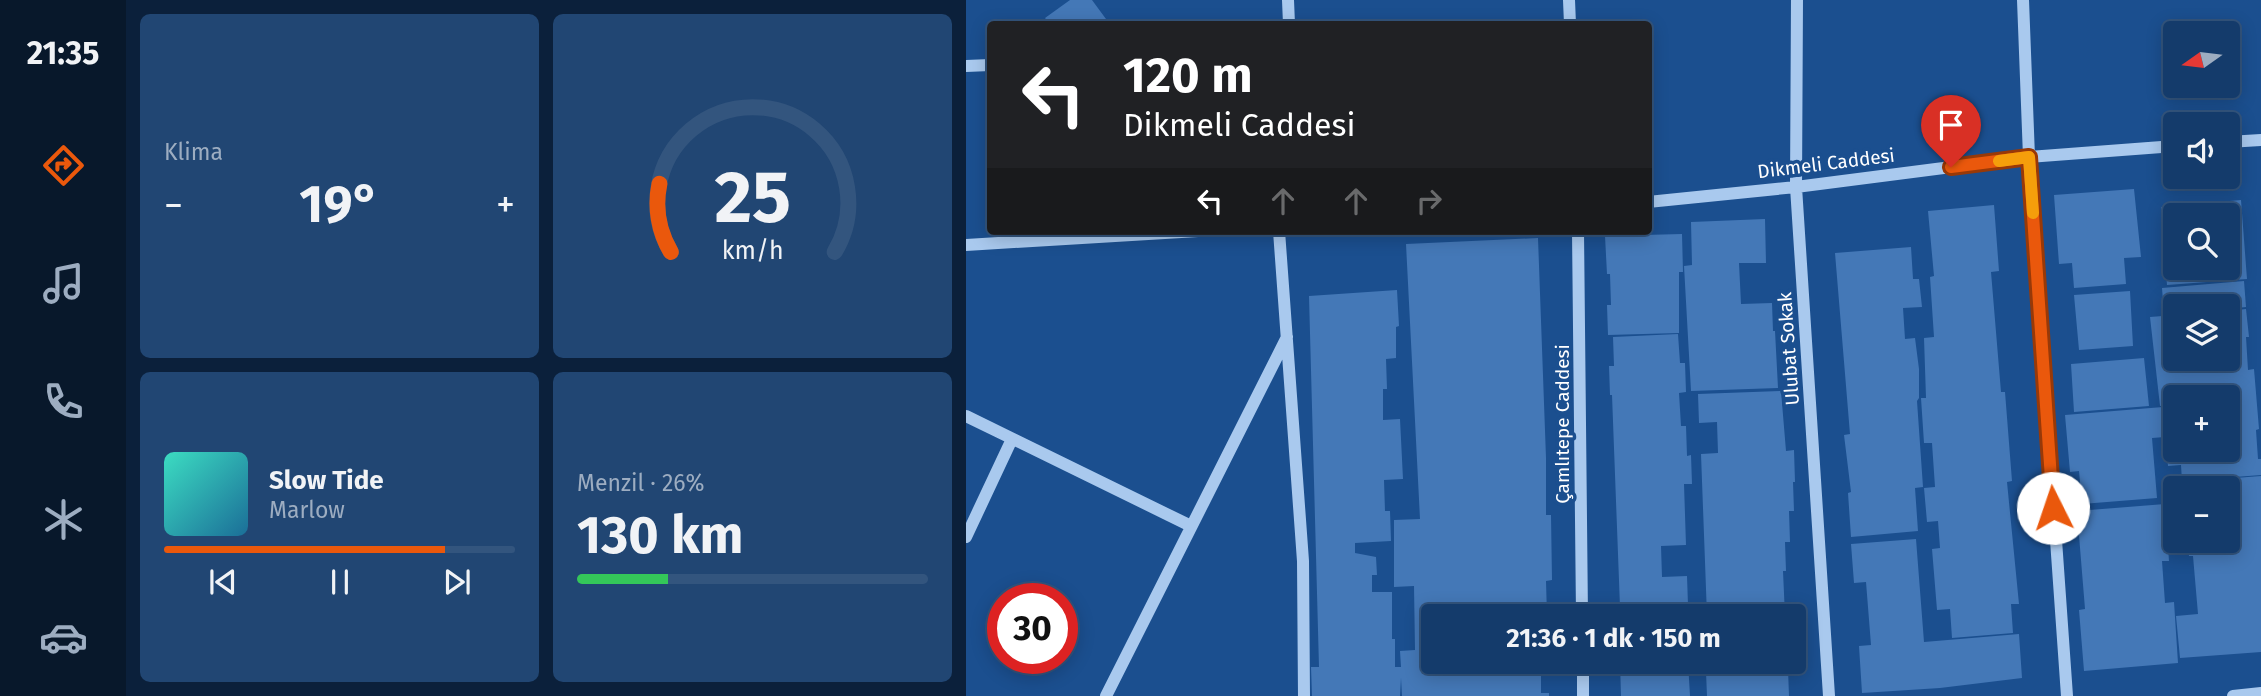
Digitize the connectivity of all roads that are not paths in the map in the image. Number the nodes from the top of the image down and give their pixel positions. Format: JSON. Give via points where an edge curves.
{"nodes":[{"id":1,"x":1288,"y":0,"type":"edge"},
{"id":2,"x":1570,"y":0,"type":"edge"},
{"id":3,"x":1797,"y":0,"type":"edge"},
{"id":4,"x":2023,"y":0,"type":"edge"},
{"id":5,"x":1289,"y":21,"type":"edge"},
{"id":6,"x":1570,"y":21,"type":"edge"},
{"id":7,"x":987,"y":65,"type":"edge"},
{"id":8,"x":966,"y":66,"type":"edge"},
{"id":9,"x":2261,"y":140,"type":"edge"},
{"id":10,"x":2240,"y":141,"type":"edge"},
{"id":11,"x":2163,"y":147,"type":"edge"},
{"id":12,"x":2029,"y":157,"type":"junction"},
{"id":13,"x":1796,"y":187,"type":"junction"},
{"id":14,"x":1652,"y":202,"type":"edge"},
{"id":15,"x":1132,"y":235,"type":"edge"},
{"id":16,"x":1279,"y":235,"type":"edge"},
{"id":17,"x":1578,"y":235,"type":"edge"},
{"id":18,"x":966,"y":245,"type":"edge"},
{"id":19,"x":1287,"y":336,"type":"junction"},
{"id":20,"x":966,"y":416,"type":"edge"},
{"id":21,"x":1012,"y":439,"type":"junction"},
{"id":22,"x":1191,"y":526,"type":"junction"},
{"id":23,"x":966,"y":537,"type":"edge"},
{"id":24,"x":1582,"y":604,"type":"edge"},
{"id":25,"x":1583,"y":674,"type":"edge"},
{"id":26,"x":2261,"y":693,"type":"edge"},
{"id":27,"x":1106,"y":696,"type":"edge"},
{"id":28,"x":1304,"y":696,"type":"edge"},
{"id":29,"x":1583,"y":696,"type":"edge"},
{"id":30,"x":1829,"y":696,"type":"edge"},
{"id":31,"x":2067,"y":696,"type":"edge"},
{"id":32,"x":2232,"y":696,"type":"edge"}],
"edges":[{"from":1,"to":5,"type":"street"},
{"from":2,"to":6,"type":"street"},
{"from":3,"to":13,"type":"street","name":"Ulubat Sokak"},
{"from":4,"to":12,"type":"street"},
{"from":7,"to":8,"type":"street"},
{"from":9,"to":10,"type":"street"},
{"from":11,"to":12,"type":"street","name":"Dikmeli Caddesi"},
{"from":12,"to":13,"type":"street","name":"Dikmeli Caddesi"},
{"from":12,"to":31,"type":"street"},
{"from":13,"to":14,"type":"street","name":"Dikmeli Caddesi"},
{"from":13,"to":30,"type":"street","name":"Ulubat Sokak"},
{"from":15,"to":18,"type":"street"},
{"from":16,"to":19,"type":"street"},
{"from":17,"to":24,"type":"street","name":"Çamlıtepe Caddesi"},
{"from":19,"to":22,"type":"street"},
{"from":19,"to":28,"type":"street","via":[[1303,561]]},
{"from":20,"to":21,"type":"street"},
{"from":21,"to":22,"type":"street"},
{"from":21,"to":23,"type":"street"},
{"from":22,"to":27,"type":"street"},
{"from":25,"to":29,"type":"street"},
{"from":26,"to":32,"type":"street"}]}
